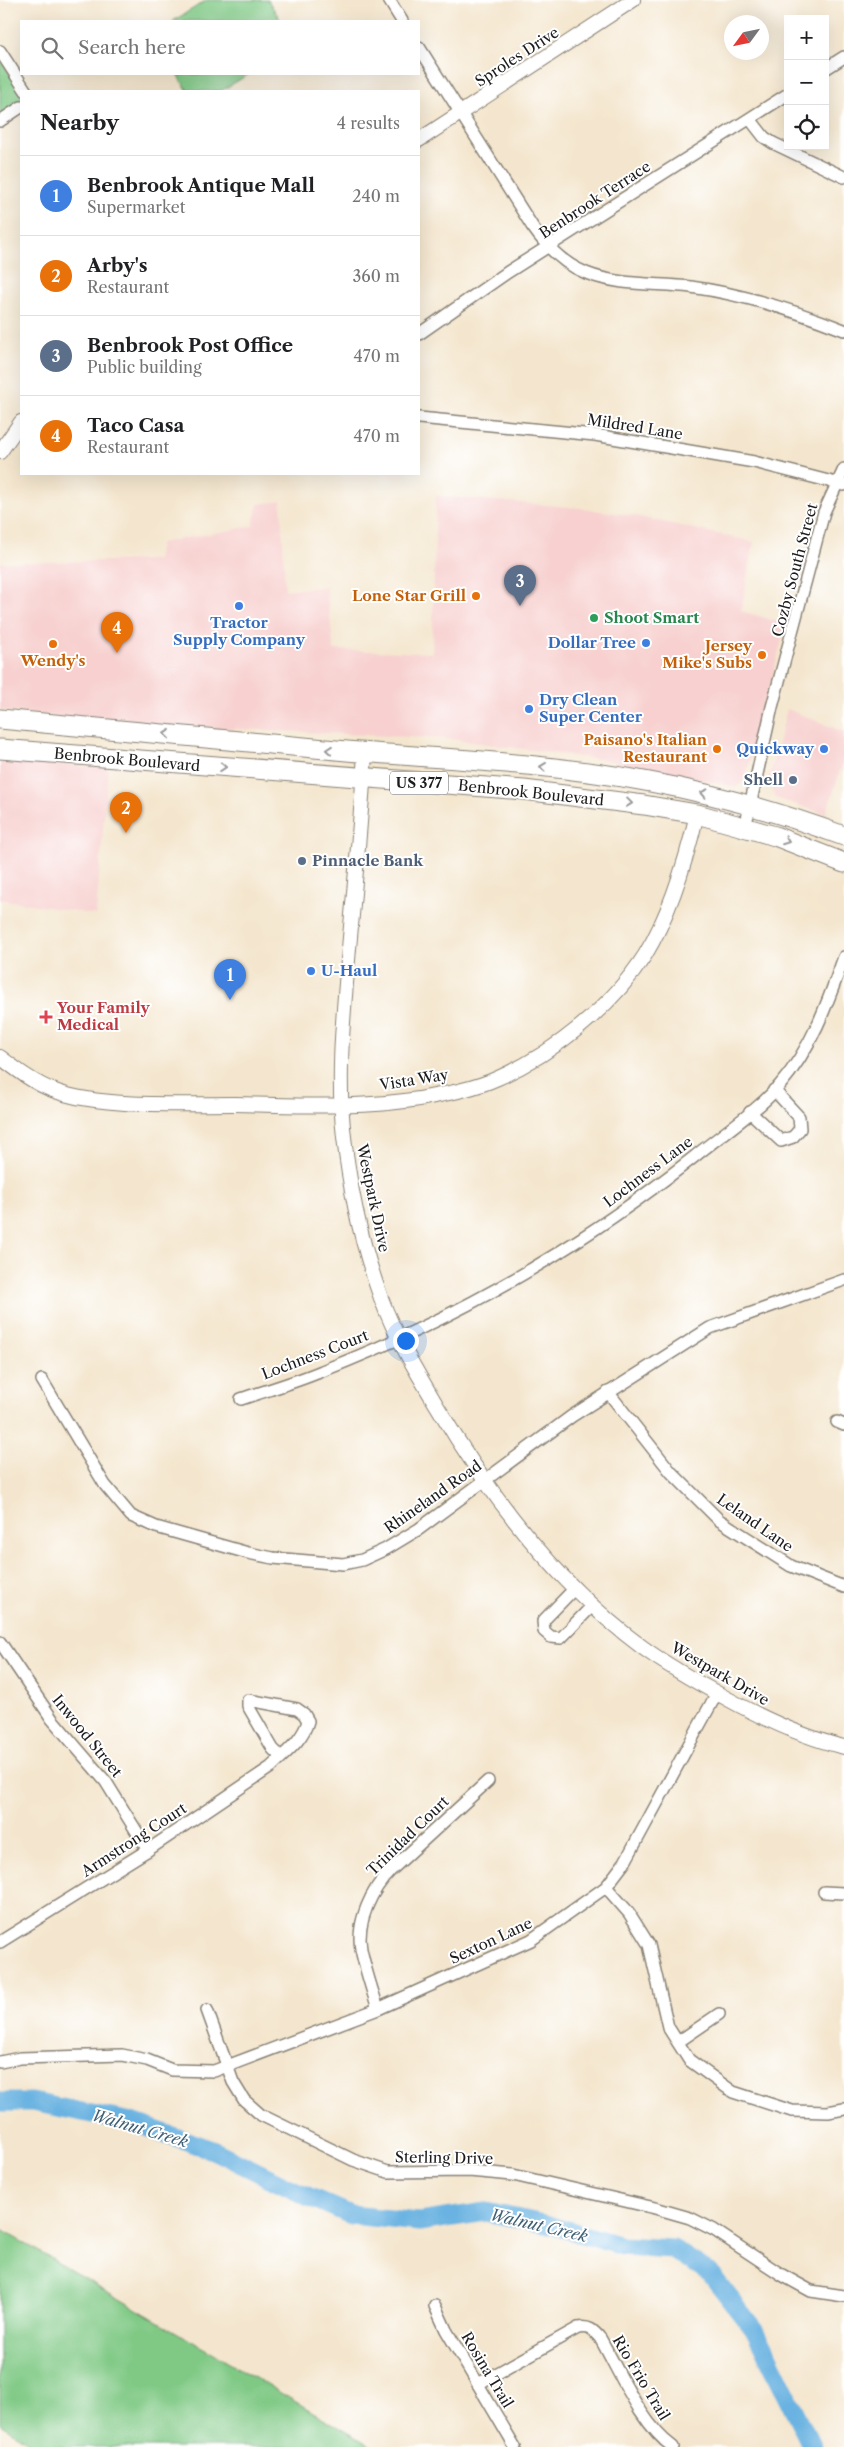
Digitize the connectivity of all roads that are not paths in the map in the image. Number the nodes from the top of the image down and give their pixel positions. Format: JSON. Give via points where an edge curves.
{"nodes":[{"id":1,"x":389,"y":0,"type":"edge"},
{"id":2,"x":633,"y":0,"type":"edge"},
{"id":3,"x":401,"y":20,"type":"edge"},
{"id":4,"x":420,"y":49,"type":"edge"},
{"id":5,"x":0,"y":51,"type":"edge"},
{"id":6,"x":844,"y":57,"type":"edge"},
{"id":7,"x":829,"y":66,"type":"edge"},
{"id":8,"x":25,"y":90,"type":"edge"},
{"id":9,"x":784,"y":97,"type":"edge"},
{"id":10,"x":20,"y":108,"type":"edge"},
{"id":11,"x":461,"y":113,"type":"junction"},
{"id":12,"x":750,"y":119,"type":"junction"},
{"id":13,"x":0,"y":120,"type":"edge"},
{"id":14,"x":420,"y":139,"type":"edge"},
{"id":15,"x":844,"y":176,"type":"edge"},
{"id":16,"x":549,"y":248,"type":"junction"},
{"id":17,"x":844,"y":330,"type":"edge"},
{"id":18,"x":420,"y":333,"type":"edge"},
{"id":19,"x":420,"y":418,"type":"edge"},
{"id":20,"x":20,"y":423,"type":"edge"},
{"id":21,"x":0,"y":452,"type":"edge"},
{"id":22,"x":844,"y":469,"type":"edge"},
{"id":23,"x":840,"y":484,"type":"edge"},
{"id":24,"x":0,"y":720,"type":"edge"},
{"id":25,"x":0,"y":749,"type":"edge"},
{"id":26,"x":366,"y":752,"type":"junction"},
{"id":27,"x":364,"y":779,"type":"junction"},
{"id":28,"x":751,"y":805,"type":"junction"},
{"id":29,"x":697,"y":814,"type":"junction"},
{"id":30,"x":745,"y":828,"type":"junction"},
{"id":31,"x":844,"y":836,"type":"edge"},
{"id":32,"x":844,"y":863,"type":"edge"},
{"id":33,"x":844,"y":957,"type":"edge"},
{"id":34,"x":0,"y":1057,"type":"edge"},
{"id":35,"x":774,"y":1090,"type":"junction"},
{"id":36,"x":342,"y":1106,"type":"junction"},
{"id":37,"x":750,"y":1112,"type":"junction"},
{"id":38,"x":844,"y":1280,"type":"edge"},
{"id":39,"x":399,"y":1338,"type":"junction"},
{"id":40,"x":42,"y":1380,"type":"dead end"},
{"id":41,"x":608,"y":1392,"type":"junction"},
{"id":42,"x":242,"y":1399,"type":"dead end"},
{"id":43,"x":485,"y":1479,"type":"junction"},
{"id":44,"x":844,"y":1587,"type":"edge"},
{"id":45,"x":575,"y":1588,"type":"junction"},
{"id":46,"x":593,"y":1605,"type":"junction"},
{"id":47,"x":0,"y":1642,"type":"edge"},
{"id":48,"x":717,"y":1693,"type":"junction"},
{"id":49,"x":844,"y":1747,"type":"edge"},
{"id":50,"x":281,"y":1757,"type":"junction"},
{"id":51,"x":488,"y":1781,"type":"dead end"},
{"id":52,"x":148,"y":1850,"type":"junction"},
{"id":53,"x":606,"y":1887,"type":"junction"},
{"id":54,"x":824,"y":1892,"type":"dead end"},
{"id":55,"x":844,"y":1893,"type":"edge"},
{"id":56,"x":0,"y":1942,"type":"edge"},
{"id":57,"x":378,"y":2008,"type":"junction"},
{"id":58,"x":207,"y":2010,"type":"dead end"},
{"id":59,"x":719,"y":2014,"type":"dead end"},
{"id":60,"x":678,"y":2042,"type":"junction"},
{"id":61,"x":0,"y":2062,"type":"edge"},
{"id":62,"x":228,"y":2066,"type":"junction"},
{"id":63,"x":844,"y":2109,"type":"edge"},
{"id":64,"x":844,"y":2296,"type":"edge"},
{"id":65,"x":435,"y":2306,"type":"dead end"},
{"id":66,"x":478,"y":2384,"type":"junction"},
{"id":67,"x":515,"y":2447,"type":"edge"},
{"id":68,"x":673,"y":2447,"type":"edge"}],
"edges":[{"from":1,"to":3,"type":"street"},
{"from":2,"to":11,"type":"street","name":"Sproles Drive"},
{"from":4,"to":11,"type":"street"},
{"from":5,"to":8,"type":"street"},
{"from":6,"to":7,"type":"street"},
{"from":9,"to":12,"type":"street","name":"Benbrook Terrace"},
{"from":10,"to":13,"type":"street"},
{"from":11,"to":14,"type":"street","name":"Sproles Drive"},
{"from":11,"to":16,"type":"street"},
{"from":12,"to":15,"type":"street","via":[[773,143]]},
{"from":12,"to":16,"type":"street","name":"Benbrook Terrace"},
{"from":16,"to":17,"type":"street","via":[[586,273],[753,300]]},
{"from":16,"to":18,"type":"street","name":"Benbrook Terrace","via":[[508,272]]},
{"from":19,"to":23,"type":"street","name":"Mildred Lane","via":[[595,435],[754,462]]},
{"from":20,"to":21,"type":"street"},
{"from":22,"to":23,"type":"street","name":"Cozby South Street"},
{"from":23,"to":28,"type":"street","name":"Cozby South Street","via":[[824,512],[772,707]]},
{"from":26,"to":24,"type":"highway","name":"Benbrook Boulevard","number":"US 377","one_way":true},
{"from":25,"to":27,"type":"highway","name":"Benbrook Boulevard","number":"US 377","one_way":true},
{"from":26,"to":27,"type":"street","name":"Westpark Drive"},
{"from":28,"to":26,"type":"highway","name":"Benbrook Boulevard","number":"US 377","one_way":true,"via":[[704,792],[618,776]]},
{"from":27,"to":29,"type":"highway","name":"Benbrook Boulevard","number":"US 377","one_way":true,"via":[[524,790]]},
{"from":27,"to":36,"type":"street","name":"Westpark Drive","via":[[340,1047]]},
{"from":28,"to":30,"type":"street","name":"Cozby South Street"},
{"from":28,"to":31,"type":"highway","name":"Benbrook Boulevard","number":"US 377"},
{"from":29,"to":30,"type":"highway","name":"Benbrook Boulevard","number":"US 377"},
{"from":29,"to":36,"type":"street","name":"Vista Way","via":[[657,933],[627,978],[597,1011],[521,1067],[488,1082],[419,1099]]},
{"from":30,"to":32,"type":"highway","name":"Benbrook Boulevard","number":"US 377","one_way":true},
{"from":33,"to":35,"type":"street","name":"Lochness Lane","via":[[821,1020]]},
{"from":34,"to":36,"type":"street","name":"Vista Way","via":[[42,1086],[80,1098],[110,1102]]},
{"from":35,"to":37,"type":"street","name":"Lochness Lane"},
{"from":35,"to":37,"type":"street","via":[[799,1117],[800,1129],[793,1137],[781,1141]]},
{"from":36,"to":39,"type":"street","name":"Westpark Drive","via":[[347,1159],[360,1229],[382,1300]]},
{"from":37,"to":39,"type":"street","name":"Lochness Lane","via":[[625,1210],[566,1248]]},
{"from":38,"to":41,"type":"street","name":"Rhineland Road","via":[[710,1328]]},
{"from":39,"to":42,"type":"street","name":"Lochness Court","via":[[322,1372]]},
{"from":39,"to":43,"type":"street","name":"Westpark Drive","via":[[458,1441]]},
{"from":40,"to":43,"type":"street","name":"Rhineland Road","via":[[106,1485],[131,1516],[156,1527],[273,1558],[326,1565],[362,1560],[419,1529]]},
{"from":41,"to":43,"type":"street","name":"Rhineland Road"},
{"from":41,"to":44,"type":"street","name":"Leland Lane","via":[[671,1472],[720,1520],[791,1566]]},
{"from":43,"to":45,"type":"street","name":"Westpark Drive","via":[[545,1556]]},
{"from":45,"to":46,"type":"street","name":"Westpark Drive"},
{"from":45,"to":46,"type":"street","via":[[543,1621],[544,1631],[551,1637],[561,1638]]},
{"from":46,"to":48,"type":"street","name":"Westpark Drive","via":[[642,1647]]},
{"from":47,"to":52,"type":"street","name":"Inwood Street","via":[[39,1702],[106,1782]]},
{"from":48,"to":49,"type":"street","name":"Westpark Drive","via":[[798,1733]]},
{"from":48,"to":53,"type":"street","name":"Sexton Lane","via":[[625,1862]]},
{"from":50,"to":50,"type":"street","name":"Armstrong Court","via":[[248,1706],[248,1700],[297,1709],[304,1714],[308,1721],[305,1733]]},
{"from":50,"to":52,"type":"street","name":"Armstrong Court"},
{"from":51,"to":57,"type":"street","name":"Trinidad Court","via":[[390,1871],[369,1900],[360,1947]]},
{"from":52,"to":56,"type":"street","name":"Armstrong Court"},
{"from":53,"to":57,"type":"street","name":"Sexton Lane","via":[[531,1940]]},
{"from":53,"to":60,"type":"street","via":[[629,1913],[649,1946],[668,2027]]},
{"from":54,"to":55,"type":"street"},
{"from":57,"to":62,"type":"street","name":"Sexton Lane"},
{"from":58,"to":62,"type":"street","name":"Sterling Drive"},
{"from":59,"to":60,"type":"street"},
{"from":60,"to":63,"type":"street","via":[[689,2060],[733,2092],[792,2110],[828,2112]]},
{"from":61,"to":62,"type":"street","via":[[20,2058],[122,2055],[172,2070],[214,2071]]},
{"from":62,"to":64,"type":"street","name":"Sterling Drive","via":[[244,2100],[262,2115],[353,2160],[388,2172],[470,2171],[512,2175],[655,2208],[690,2218],[714,2230],[811,2290]]},
{"from":65,"to":66,"type":"street","name":"Rosina Trail"},
{"from":66,"to":67,"type":"street","name":"Rosina Trail"},
{"from":66,"to":68,"type":"street","name":"Rio Frio Trail","via":[[585,2327],[600,2338],[649,2424],[662,2440]]}]}
